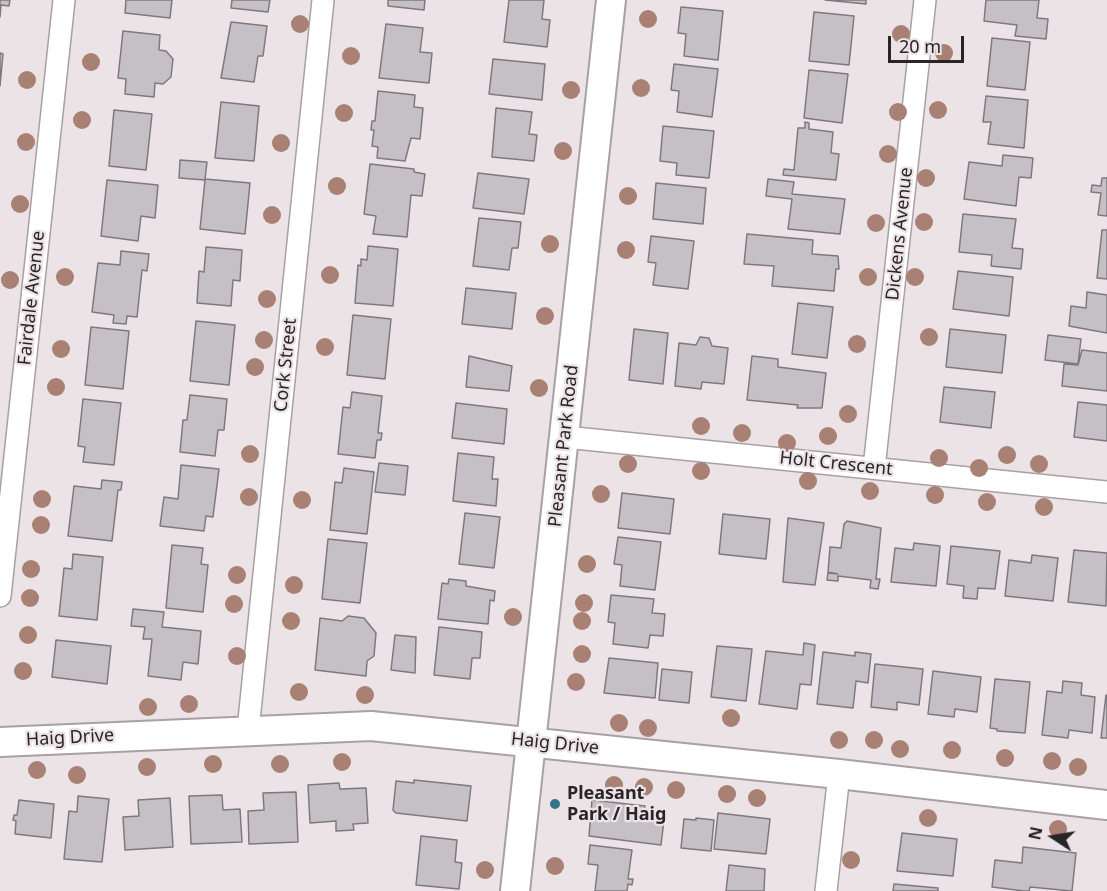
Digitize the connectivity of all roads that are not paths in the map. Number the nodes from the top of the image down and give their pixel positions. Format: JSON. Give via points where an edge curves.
{"nodes":[{"id":1,"x":64,"y":0,"type":"edge"},
{"id":2,"x":323,"y":0,"type":"edge"},
{"id":3,"x":611,"y":0,"type":"edge"},
{"id":4,"x":925,"y":0,"type":"edge"},
{"id":5,"x":565,"y":437,"type":"junction"},
{"id":6,"x":874,"y":468,"type":"junction"},
{"id":7,"x":1107,"y":492,"type":"edge"},
{"id":8,"x":0,"y":596,"type":"edge"},
{"id":9,"x":248,"y":730,"type":"junction"},
{"id":10,"x":0,"y":742,"type":"edge"},
{"id":11,"x":533,"y":742,"type":"junction"},
{"id":12,"x":839,"y":774,"type":"junction"},
{"id":13,"x":1107,"y":805,"type":"edge"},
{"id":14,"x":515,"y":891,"type":"edge"},
{"id":15,"x":826,"y":891,"type":"edge"}],
"edges":[{"from":1,"to":8,"type":"street","name":"Fairdale Avenue"},
{"from":2,"to":9,"type":"street","name":"Cork Street"},
{"from":3,"to":5,"type":"street","name":"Pleasant Park Road"},
{"from":4,"to":6,"type":"street","name":"Dickens Avenue"},
{"from":5,"to":6,"type":"street","name":"Holt Crescent"},
{"from":5,"to":11,"type":"street","name":"Pleasant Park Road"},
{"from":6,"to":7,"type":"street","name":"Holt Crescent"},
{"from":9,"to":10,"type":"street","name":"Haig Drive"},
{"from":9,"to":11,"type":"street","name":"Haig Drive","via":[[371,726]]},
{"from":11,"to":12,"type":"street","name":"Haig Drive"},
{"from":11,"to":14,"type":"street","name":"Pleasant Park Road"},
{"from":12,"to":13,"type":"street","name":"Haig Drive"},
{"from":12,"to":15,"type":"street"}]}
